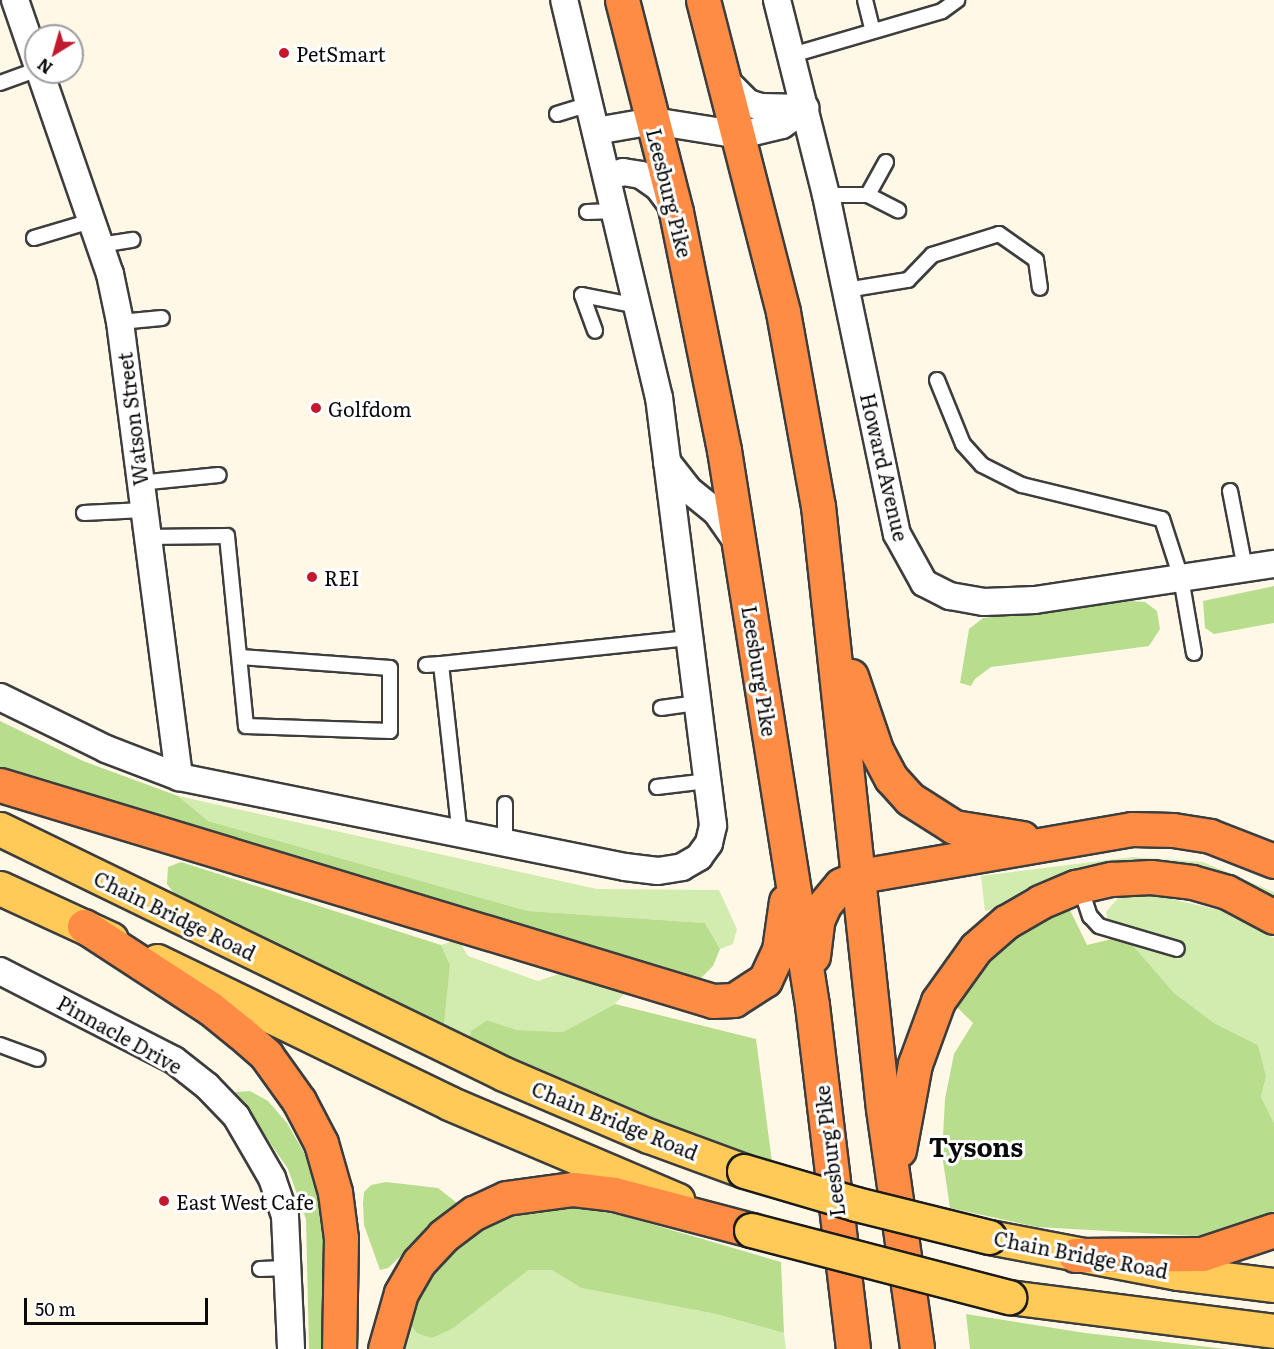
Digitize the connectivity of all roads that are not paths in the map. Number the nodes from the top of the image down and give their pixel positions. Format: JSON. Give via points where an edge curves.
{"nodes":[{"id":1,"x":15,"y":0,"type":"edge"},
{"id":2,"x":564,"y":0,"type":"edge"},
{"id":3,"x":622,"y":0,"type":"edge"},
{"id":4,"x":703,"y":0,"type":"edge"},
{"id":5,"x":777,"y":0,"type":"edge"},
{"id":6,"x":865,"y":0,"type":"edge"},
{"id":7,"x":957,"y":0,"type":"edge"},
{"id":8,"x":24,"y":26,"type":"edge"},
{"id":9,"x":873,"y":31,"type":"junction"},
{"id":10,"x":792,"y":55,"type":"junction"},
{"id":11,"x":24,"y":74,"type":"edge"},
{"id":12,"x":723,"y":78,"type":"junction"},
{"id":13,"x":0,"y":83,"type":"edge"},
{"id":14,"x":44,"y":84,"type":"edge"},
{"id":15,"x":589,"y":104,"type":"junction"},
{"id":16,"x":806,"y":108,"type":"junction"},
{"id":17,"x":556,"y":114,"type":"dead end"},
{"id":18,"x":652,"y":121,"type":"junction"},
{"id":19,"x":596,"y":132,"type":"junction"},
{"id":20,"x":740,"y":135,"type":"junction"},
{"id":21,"x":886,"y":162,"type":"dead end"},
{"id":22,"x":607,"y":177,"type":"junction"},
{"id":23,"x":826,"y":195,"type":"junction"},
{"id":24,"x":868,"y":195,"type":"junction"},
{"id":25,"x":898,"y":210,"type":"dead end"},
{"id":26,"x":615,"y":211,"type":"junction"},
{"id":27,"x":587,"y":212,"type":"dead end"},
{"id":28,"x":676,"y":212,"type":"junction"},
{"id":29,"x":91,"y":221,"type":"junction"},
{"id":30,"x":34,"y":238,"type":"dead end"},
{"id":31,"x":133,"y":240,"type":"dead end"},
{"id":32,"x":100,"y":245,"type":"junction"},
{"id":33,"x":1040,"y":288,"type":"dead end"},
{"id":34,"x":846,"y":290,"type":"junction"},
{"id":35,"x":637,"y":306,"type":"junction"},
{"id":36,"x":162,"y":318,"type":"dead end"},
{"id":37,"x":120,"y":322,"type":"junction"},
{"id":38,"x":595,"y":331,"type":"dead end"},
{"id":39,"x":937,"y":380,"type":"dead end"},
{"id":40,"x":667,"y":462,"type":"junction"},
{"id":41,"x":219,"y":475,"type":"dead end"},
{"id":42,"x":139,"y":483,"type":"junction"},
{"id":43,"x":1230,"y":491,"type":"dead end"},
{"id":44,"x":143,"y":510,"type":"junction"},
{"id":45,"x":84,"y":513,"type":"dead end"},
{"id":46,"x":146,"y":537,"type":"junction"},
{"id":47,"x":738,"y":544,"type":"junction"},
{"id":48,"x":1274,"y":564,"type":"edge"},
{"id":49,"x":1245,"y":568,"type":"junction"},
{"id":50,"x":1181,"y":578,"type":"junction"},
{"id":51,"x":831,"y":609,"type":"junction"},
{"id":52,"x":689,"y":638,"type":"junction"},
{"id":53,"x":1194,"y":653,"type":"dead end"},
{"id":54,"x":240,"y":657,"type":"junction"},
{"id":55,"x":441,"y":664,"type":"junction"},
{"id":56,"x":426,"y":665,"type":"dead end"},
{"id":57,"x":0,"y":697,"type":"edge"},
{"id":58,"x":698,"y":703,"type":"junction"},
{"id":59,"x":661,"y":708,"type":"dead end"},
{"id":60,"x":179,"y":777,"type":"junction"},
{"id":61,"x":707,"y":781,"type":"junction"},
{"id":62,"x":0,"y":785,"type":"edge"},
{"id":63,"x":657,"y":787,"type":"dead end"},
{"id":64,"x":505,"y":804,"type":"dead end"},
{"id":65,"x":0,"y":829,"type":"edge"},
{"id":66,"x":460,"y":835,"type":"junction"},
{"id":67,"x":1066,"y":839,"type":"junction"},
{"id":68,"x":506,"y":843,"type":"junction"},
{"id":69,"x":1274,"y":861,"type":"edge"},
{"id":70,"x":791,"y":869,"type":"junction"},
{"id":71,"x":860,"y":876,"type":"junction"},
{"id":72,"x":1080,"y":886,"type":"junction"},
{"id":73,"x":0,"y":888,"type":"edge"},
{"id":74,"x":1274,"y":917,"type":"edge"},
{"id":75,"x":84,"y":926,"type":"junction"},
{"id":76,"x":1177,"y":949,"type":"dead end"},
{"id":77,"x":0,"y":971,"type":"edge"},
{"id":78,"x":812,"y":1005,"type":"junction"},
{"id":79,"x":0,"y":1045,"type":"edge"},
{"id":80,"x":38,"y":1059,"type":"dead end"},
{"id":81,"x":894,"y":1194,"type":"junction"},
{"id":82,"x":751,"y":1230,"type":"junction"},
{"id":83,"x":1274,"y":1230,"type":"edge"},
{"id":84,"x":1075,"y":1255,"type":"junction"},
{"id":85,"x":288,"y":1268,"type":"junction"},
{"id":86,"x":260,"y":1269,"type":"dead end"},
{"id":87,"x":1274,"y":1284,"type":"edge"},
{"id":88,"x":848,"y":1308,"type":"junction"},
{"id":89,"x":1274,"y":1331,"type":"edge"},
{"id":90,"x":291,"y":1349,"type":"edge"},
{"id":91,"x":339,"y":1349,"type":"edge"},
{"id":92,"x":385,"y":1349,"type":"edge"},
{"id":93,"x":843,"y":1349,"type":"edge"},
{"id":94,"x":853,"y":1349,"type":"edge"},
{"id":95,"x":917,"y":1349,"type":"edge"}],
"edges":[{"from":1,"to":8,"type":"street"},
{"from":2,"to":15,"type":"street"},
{"from":3,"to":18,"type":"highway","name":"Leesburg Pike"},
{"from":4,"to":12,"type":"highway"},
{"from":5,"to":10,"type":"street","name":"Howard Avenue"},
{"from":6,"to":9,"type":"lane"},
{"from":7,"to":9,"type":"lane","via":[[942,12]]},
{"from":9,"to":10,"type":"lane"},
{"from":10,"to":16,"type":"street","name":"Howard Avenue"},
{"from":11,"to":13,"type":"lane"},
{"from":12,"to":16,"type":"street","via":[[748,102],[761,107]]},
{"from":12,"to":20,"type":"highway"},
{"from":14,"to":29,"type":"street","name":"Watson Street"},
{"from":15,"to":17,"type":"lane"},
{"from":15,"to":19,"type":"street"},
{"from":16,"to":20,"type":"street","via":[[782,125]]},
{"from":16,"to":23,"type":"street","name":"Howard Avenue"},
{"from":18,"to":19,"type":"street"},
{"from":18,"to":20,"type":"street"},
{"from":18,"to":28,"type":"highway","name":"Leesburg Pike"},
{"from":19,"to":22,"type":"street"},
{"from":20,"to":51,"type":"highway","via":[[801,404]]},
{"from":21,"to":24,"type":"lane"},
{"from":22,"to":26,"type":"street"},
{"from":22,"to":28,"type":"street","via":[[623,172],[641,175],[658,187]]},
{"from":23,"to":24,"type":"lane"},
{"from":23,"to":34,"type":"street","name":"Howard Avenue"},
{"from":24,"to":25,"type":"lane"},
{"from":26,"to":27,"type":"lane"},
{"from":26,"to":35,"type":"street"},
{"from":28,"to":47,"type":"highway","name":"Leesburg Pike","via":[[722,439]]},
{"from":29,"to":30,"type":"lane"},
{"from":29,"to":32,"type":"street","name":"Watson Street"},
{"from":31,"to":32,"type":"lane"},
{"from":32,"to":37,"type":"street","name":"Watson Street"},
{"from":33,"to":34,"type":"lane","via":[[1036,260],[999,234],[932,255],[908,280]]},
{"from":34,"to":50,"type":"street","name":"Howard Avenue","via":[[897,534],[924,583],[950,596],[984,602],[1035,600]]},
{"from":35,"to":38,"type":"lane","via":[[582,295]]},
{"from":35,"to":40,"type":"street","via":[[659,399]]},
{"from":36,"to":37,"type":"lane"},
{"from":37,"to":42,"type":"street","name":"Watson Street"},
{"from":39,"to":50,"type":"lane","via":[[963,444],[982,465],[1022,484],[1162,519]]},
{"from":40,"to":47,"type":"street","via":[[689,490],[717,513]]},
{"from":40,"to":52,"type":"street"},
{"from":41,"to":42,"type":"lane"},
{"from":42,"to":44,"type":"street","name":"Watson Street"},
{"from":43,"to":49,"type":"lane"},
{"from":44,"to":45,"type":"lane"},
{"from":44,"to":46,"type":"street","name":"Watson Street"},
{"from":46,"to":54,"type":"lane","via":[[226,536]]},
{"from":46,"to":60,"type":"street","name":"Watson Street"},
{"from":47,"to":70,"type":"highway","name":"Leesburg Pike"},
{"from":48,"to":49,"type":"street","name":"Howard Avenue"},
{"from":49,"to":50,"type":"street","name":"Howard Avenue"},
{"from":50,"to":53,"type":"lane"},
{"from":51,"to":67,"type":"highway","via":[[876,750],[891,778],[910,799],[931,816],[979,834]]},
{"from":51,"to":71,"type":"highway"},
{"from":52,"to":55,"type":"lane"},
{"from":52,"to":58,"type":"street"},
{"from":54,"to":54,"type":"lane","via":[[246,726],[390,731],[390,668]]},
{"from":55,"to":56,"type":"lane"},
{"from":55,"to":66,"type":"lane"},
{"from":57,"to":60,"type":"street","via":[[106,749]]},
{"from":58,"to":59,"type":"lane"},
{"from":58,"to":61,"type":"street"},
{"from":60,"to":66,"type":"street"},
{"from":61,"to":63,"type":"lane"},
{"from":61,"to":68,"type":"street","via":[[713,825],[709,843],[699,857],[682,867],[658,871],[625,867]]},
{"from":62,"to":70,"type":"highway","via":[[713,1001],[734,1000],[765,980],[779,950]]},
{"from":64,"to":68,"type":"lane"},
{"from":65,"to":84,"type":"main road","name":"Chain Bridge Road","bridge":true,"via":[[504,1074],[649,1136],[744,1171],[856,1204]]},
{"from":66,"to":68,"type":"street"},
{"from":67,"to":69,"type":"highway","via":[[1132,830],[1173,830],[1210,836]]},
{"from":67,"to":71,"type":"highway"},
{"from":70,"to":78,"type":"highway","name":"Leesburg Pike"},
{"from":71,"to":78,"type":"highway","via":[[830,896],[817,921]]},
{"from":71,"to":81,"type":"highway"},
{"from":72,"to":74,"type":"highway","via":[[1151,877],[1192,882],[1227,892]]},
{"from":72,"to":76,"type":"lane","via":[[1090,916],[1099,926]]},
{"from":72,"to":81,"type":"highway","via":[[1040,902],[1006,922],[976,948],[953,977],[929,1023],[915,1064],[904,1109]]},
{"from":73,"to":75,"type":"main road"},
{"from":75,"to":82,"type":"main road","via":[[449,1103]]},
{"from":75,"to":91,"type":"highway","via":[[240,1032],[266,1055],[299,1101],[321,1143],[335,1192],[341,1238]]},
{"from":77,"to":85,"type":"street","name":"Pinnacle Drive","via":[[174,1060],[207,1086],[236,1116],[272,1178],[285,1216]]},
{"from":78,"to":88,"type":"highway","name":"Leesburg Pike"},
{"from":79,"to":80,"type":"lane"},
{"from":81,"to":95,"type":"highway"},
{"from":82,"to":89,"type":"main road","bridge":true,"via":[[1009,1297]]},
{"from":82,"to":92,"type":"highway","via":[[614,1194],[573,1189],[506,1198],[474,1213],[443,1236],[419,1262],[401,1293]]},
{"from":83,"to":84,"type":"highway","via":[[1202,1254]]},
{"from":84,"to":87,"type":"main road","name":"Chain Bridge Road"},
{"from":85,"to":86,"type":"lane"},
{"from":85,"to":90,"type":"street","name":"Pinnacle Drive"},
{"from":88,"to":93,"type":"highway"},
{"from":88,"to":94,"type":"highway","name":"Leesburg Pike"}]}
